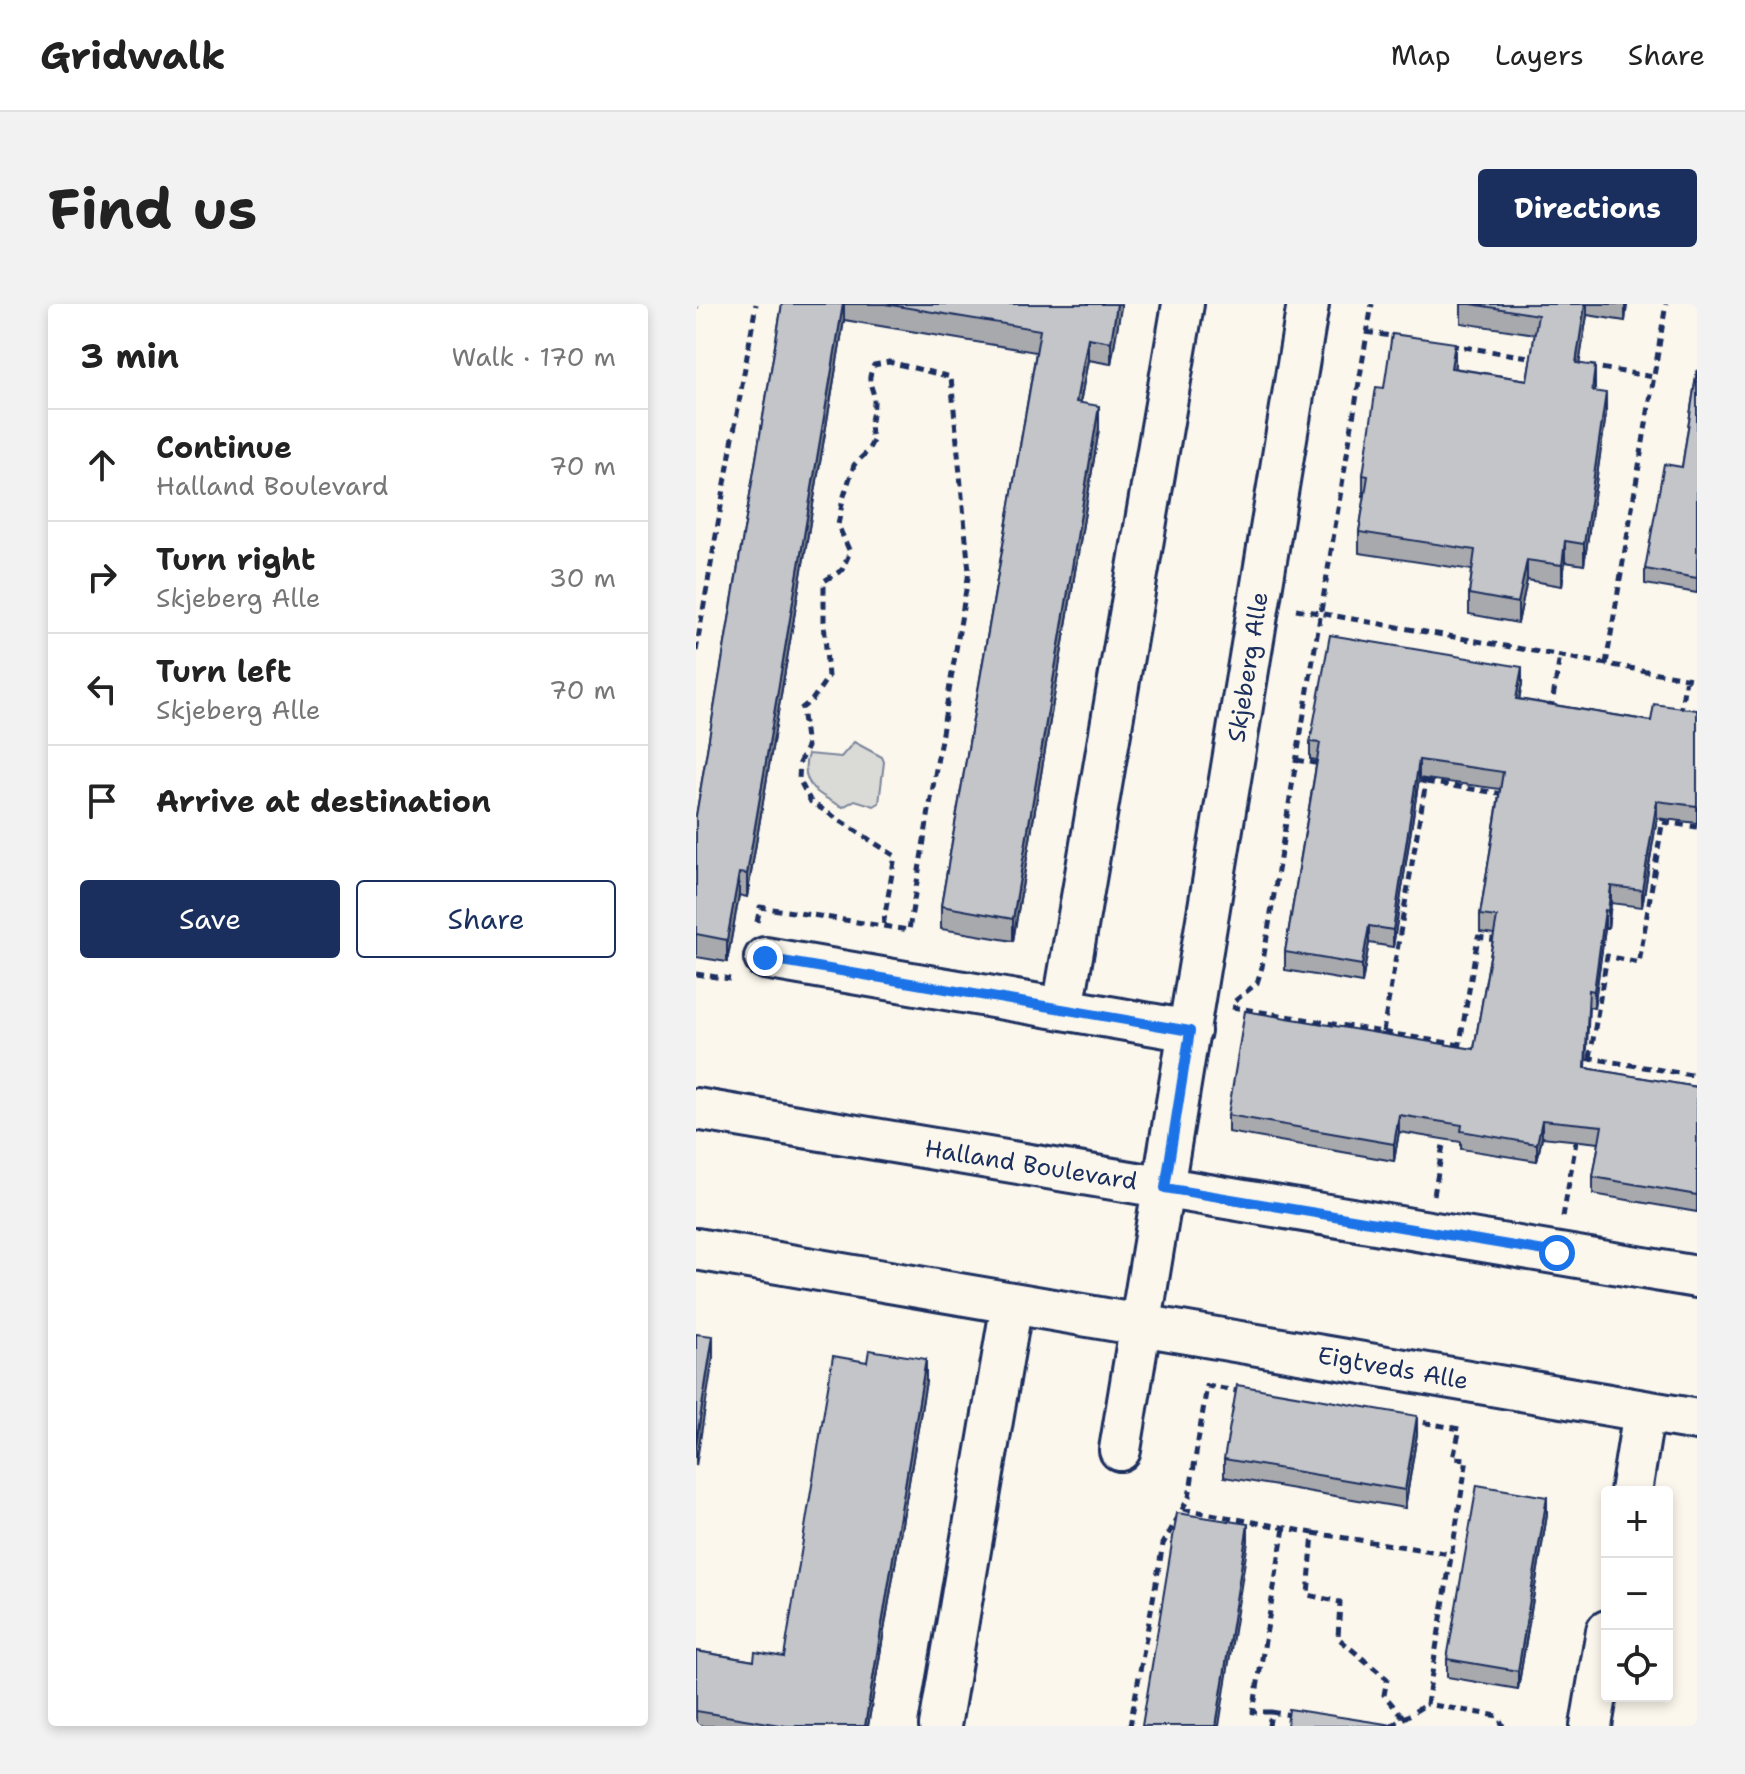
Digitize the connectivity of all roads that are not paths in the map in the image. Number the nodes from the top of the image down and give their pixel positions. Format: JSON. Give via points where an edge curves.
{"nodes":[{"id":1,"x":1183,"y":304,"type":"edge"},
{"id":2,"x":1308,"y":304,"type":"edge"},
{"id":3,"x":750,"y":969,"type":"road end"},
{"id":4,"x":1063,"y":1009,"type":"junction"},
{"id":5,"x":1207,"y":1024,"type":"junction"},
{"id":6,"x":696,"y":1109,"type":"edge"},
{"id":7,"x":1165,"y":1188,"type":"junction"},
{"id":8,"x":696,"y":1249,"type":"edge"},
{"id":9,"x":1697,"y":1277,"type":"edge"},
{"id":10,"x":1012,"y":1303,"type":"junction"},
{"id":11,"x":1142,"y":1325,"type":"junction"},
{"id":12,"x":1644,"y":1411,"type":"junction"},
{"id":13,"x":1697,"y":1420,"type":"edge"},
{"id":14,"x":1120,"y":1450,"type":"dead end"},
{"id":15,"x":1632,"y":1486,"type":"edge"},
{"id":16,"x":1601,"y":1667,"type":"edge"},
{"id":17,"x":940,"y":1726,"type":"edge"},
{"id":18,"x":1591,"y":1726,"type":"edge"}],
"edges":[{"from":1,"to":4,"type":"street"},
{"from":2,"to":5,"type":"street","name":"Skjeberg Alle","via":[[1259,602]]},
{"from":3,"to":4,"type":"street"},
{"from":4,"to":5,"type":"street"},
{"from":5,"to":7,"type":"street","name":"Skjeberg Alle"},
{"from":6,"to":7,"type":"street","name":"Halland Boulevard"},
{"from":7,"to":9,"type":"street","name":"Halland Boulevard"},
{"from":7,"to":11,"type":"street"},
{"from":8,"to":10,"type":"street","name":"Eigtveds Alle"},
{"from":10,"to":11,"type":"street","name":"Eigtveds Alle"},
{"from":10,"to":17,"type":"street"},
{"from":11,"to":12,"type":"street","name":"Eigtveds Alle"},
{"from":11,"to":14,"type":"street"},
{"from":12,"to":13,"type":"street","name":"Eigtveds Alle"},
{"from":12,"to":15,"type":"street"},
{"from":16,"to":18,"type":"street"}]}
